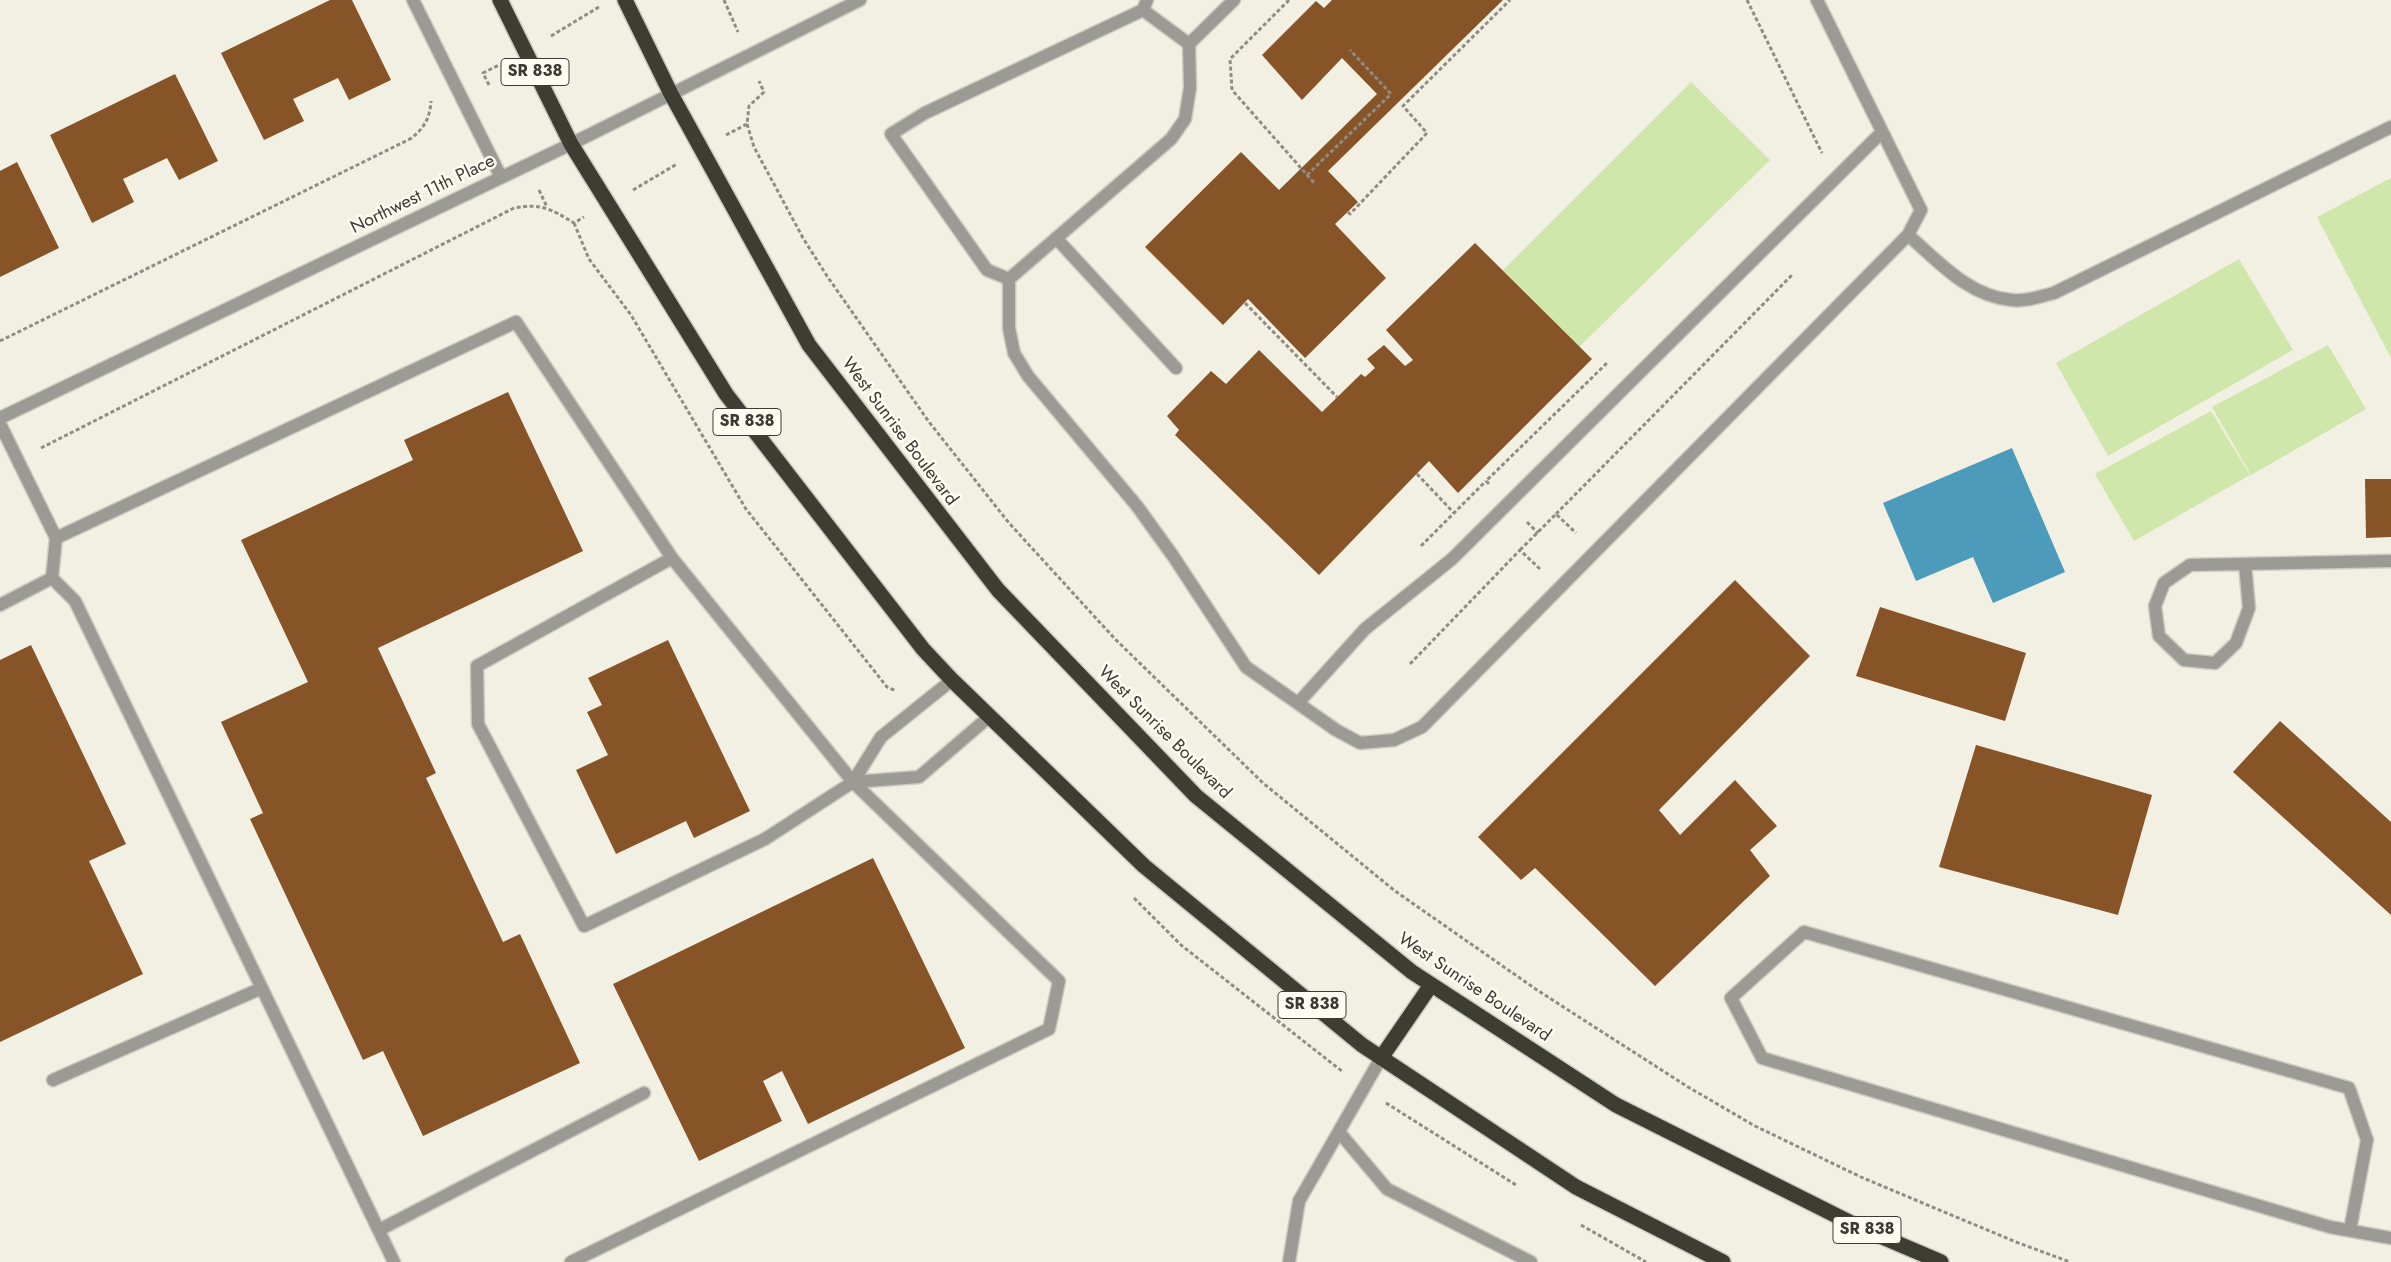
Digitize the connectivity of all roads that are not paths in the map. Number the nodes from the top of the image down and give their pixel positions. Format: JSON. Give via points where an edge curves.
{"nodes":[{"id":1,"x":413,"y":0,"type":"edge"},
{"id":2,"x":500,"y":0,"type":"edge"},
{"id":3,"x":625,"y":0,"type":"edge"},
{"id":4,"x":860,"y":0,"type":"edge"},
{"id":5,"x":1234,"y":0,"type":"edge"},
{"id":6,"x":1817,"y":0,"type":"edge"},
{"id":7,"x":1145,"y":5,"type":"edge"},
{"id":8,"x":1189,"y":44,"type":"junction"},
{"id":9,"x":671,"y":94,"type":"junction"},
{"id":10,"x":2391,"y":127,"type":"edge"},
{"id":11,"x":1882,"y":132,"type":"junction"},
{"id":12,"x":571,"y":144,"type":"junction"},
{"id":13,"x":501,"y":177,"type":"junction"},
{"id":14,"x":1908,"y":235,"type":"junction"},
{"id":15,"x":1056,"y":238,"type":"junction"},
{"id":16,"x":1009,"y":279,"type":"junction"},
{"id":17,"x":1176,"y":368,"type":"dead end"},
{"id":18,"x":0,"y":418,"type":"edge"},
{"id":19,"x":0,"y":424,"type":"edge"},
{"id":20,"x":56,"y":538,"type":"junction"},
{"id":21,"x":672,"y":558,"type":"junction"},
{"id":22,"x":2391,"y":561,"type":"edge"},
{"id":23,"x":2245,"y":564,"type":"junction"},
{"id":24,"x":52,"y":578,"type":"junction"},
{"id":25,"x":0,"y":605,"type":"edge"},
{"id":26,"x":952,"y":680,"type":"junction"},
{"id":27,"x":1299,"y":702,"type":"junction"},
{"id":28,"x":990,"y":716,"type":"junction"},
{"id":29,"x":853,"y":782,"type":"junction"},
{"id":30,"x":1431,"y":984,"type":"junction"},
{"id":31,"x":262,"y":988,"type":"junction"},
{"id":32,"x":1381,"y":1058,"type":"junction"},
{"id":33,"x":53,"y":1080,"type":"dead end"},
{"id":34,"x":644,"y":1093,"type":"dead end"},
{"id":35,"x":1339,"y":1132,"type":"junction"},
{"id":36,"x":378,"y":1230,"type":"junction"},
{"id":37,"x":2350,"y":1230,"type":"junction"},
{"id":38,"x":2391,"y":1238,"type":"edge"},
{"id":39,"x":394,"y":1262,"type":"edge"},
{"id":40,"x":570,"y":1262,"type":"edge"},
{"id":41,"x":1289,"y":1262,"type":"edge"},
{"id":42,"x":1531,"y":1262,"type":"edge"},
{"id":43,"x":1723,"y":1262,"type":"edge"},
{"id":44,"x":1941,"y":1262,"type":"edge"}],
"edges":[{"from":1,"to":13,"type":"street"},
{"from":2,"to":12,"type":"highway","number":"SR 838"},
{"from":3,"to":9,"type":"highway","name":"West Sunrise Boulevard","number":"SR 838"},
{"from":4,"to":9,"type":"street","name":"Northwest 11th Place"},
{"from":5,"to":8,"type":"street"},
{"from":6,"to":11,"type":"street"},
{"from":7,"to":8,"type":"street"},
{"from":7,"to":16,"type":"street","via":[[925,113],[891,134],[987,270]]},
{"from":8,"to":15,"type":"street","via":[[1190,88],[1185,119],[1171,139]]},
{"from":9,"to":12,"type":"street","name":"Northwest 11th Place"},
{"from":9,"to":30,"type":"highway","name":"West Sunrise Boulevard","number":"SR 838","via":[[809,345],[998,590],[1196,796]]},
{"from":10,"to":14,"type":"street","via":[[2054,293],[2013,301],[1983,294],[1951,273]]},
{"from":11,"to":14,"type":"street","via":[[1921,210]]},
{"from":11,"to":27,"type":"street","via":[[1452,558],[1365,629]]},
{"from":12,"to":13,"type":"street","name":"Northwest 11th Place"},
{"from":12,"to":26,"type":"highway","number":"SR 838","via":[[726,394],[923,649]]},
{"from":13,"to":18,"type":"street","name":"Northwest 11th Place"},
{"from":14,"to":27,"type":"street","via":[[1422,727],[1394,740],[1360,743],[1336,730]]},
{"from":15,"to":16,"type":"street"},
{"from":15,"to":17,"type":"street"},
{"from":16,"to":27,"type":"street","via":[[1014,353],[1028,376],[1137,506],[1246,667]]},
{"from":19,"to":20,"type":"street"},
{"from":20,"to":21,"type":"street","via":[[516,322]]},
{"from":20,"to":24,"type":"street"},
{"from":21,"to":29,"type":"street"},
{"from":21,"to":29,"type":"street","via":[[477,666],[478,724],[584,926],[765,839]]},
{"from":22,"to":23,"type":"street"},
{"from":23,"to":23,"type":"street","via":[[2190,565],[2164,583],[2155,606],[2159,636],[2184,660],[2216,663],[2236,643],[2249,608]]},
{"from":24,"to":25,"type":"street"},
{"from":24,"to":31,"type":"street","via":[[75,601]]},
{"from":26,"to":28,"type":"highway","number":"SR 838"},
{"from":26,"to":29,"type":"street","via":[[881,737]]},
{"from":28,"to":29,"type":"street","via":[[919,777]]},
{"from":28,"to":32,"type":"highway","number":"SR 838","via":[[1144,866]]},
{"from":29,"to":40,"type":"street","via":[[1059,981],[1049,1029]]},
{"from":30,"to":32,"type":"highway"},
{"from":30,"to":44,"type":"highway","name":"West Sunrise Boulevard","number":"SR 838","via":[[1616,1105],[1859,1227]]},
{"from":31,"to":33,"type":"street"},
{"from":31,"to":36,"type":"street"},
{"from":32,"to":35,"type":"street"},
{"from":32,"to":43,"type":"highway","number":"SR 838","via":[[1576,1188]]},
{"from":34,"to":36,"type":"street"},
{"from":35,"to":41,"type":"street","via":[[1299,1202]]},
{"from":35,"to":42,"type":"street","via":[[1387,1189]]},
{"from":36,"to":39,"type":"street"},
{"from":37,"to":37,"type":"street","via":[[2330,1227],[1762,1058],[1731,998],[1804,932],[2349,1088],[2367,1140]]},
{"from":37,"to":38,"type":"street"}]}
